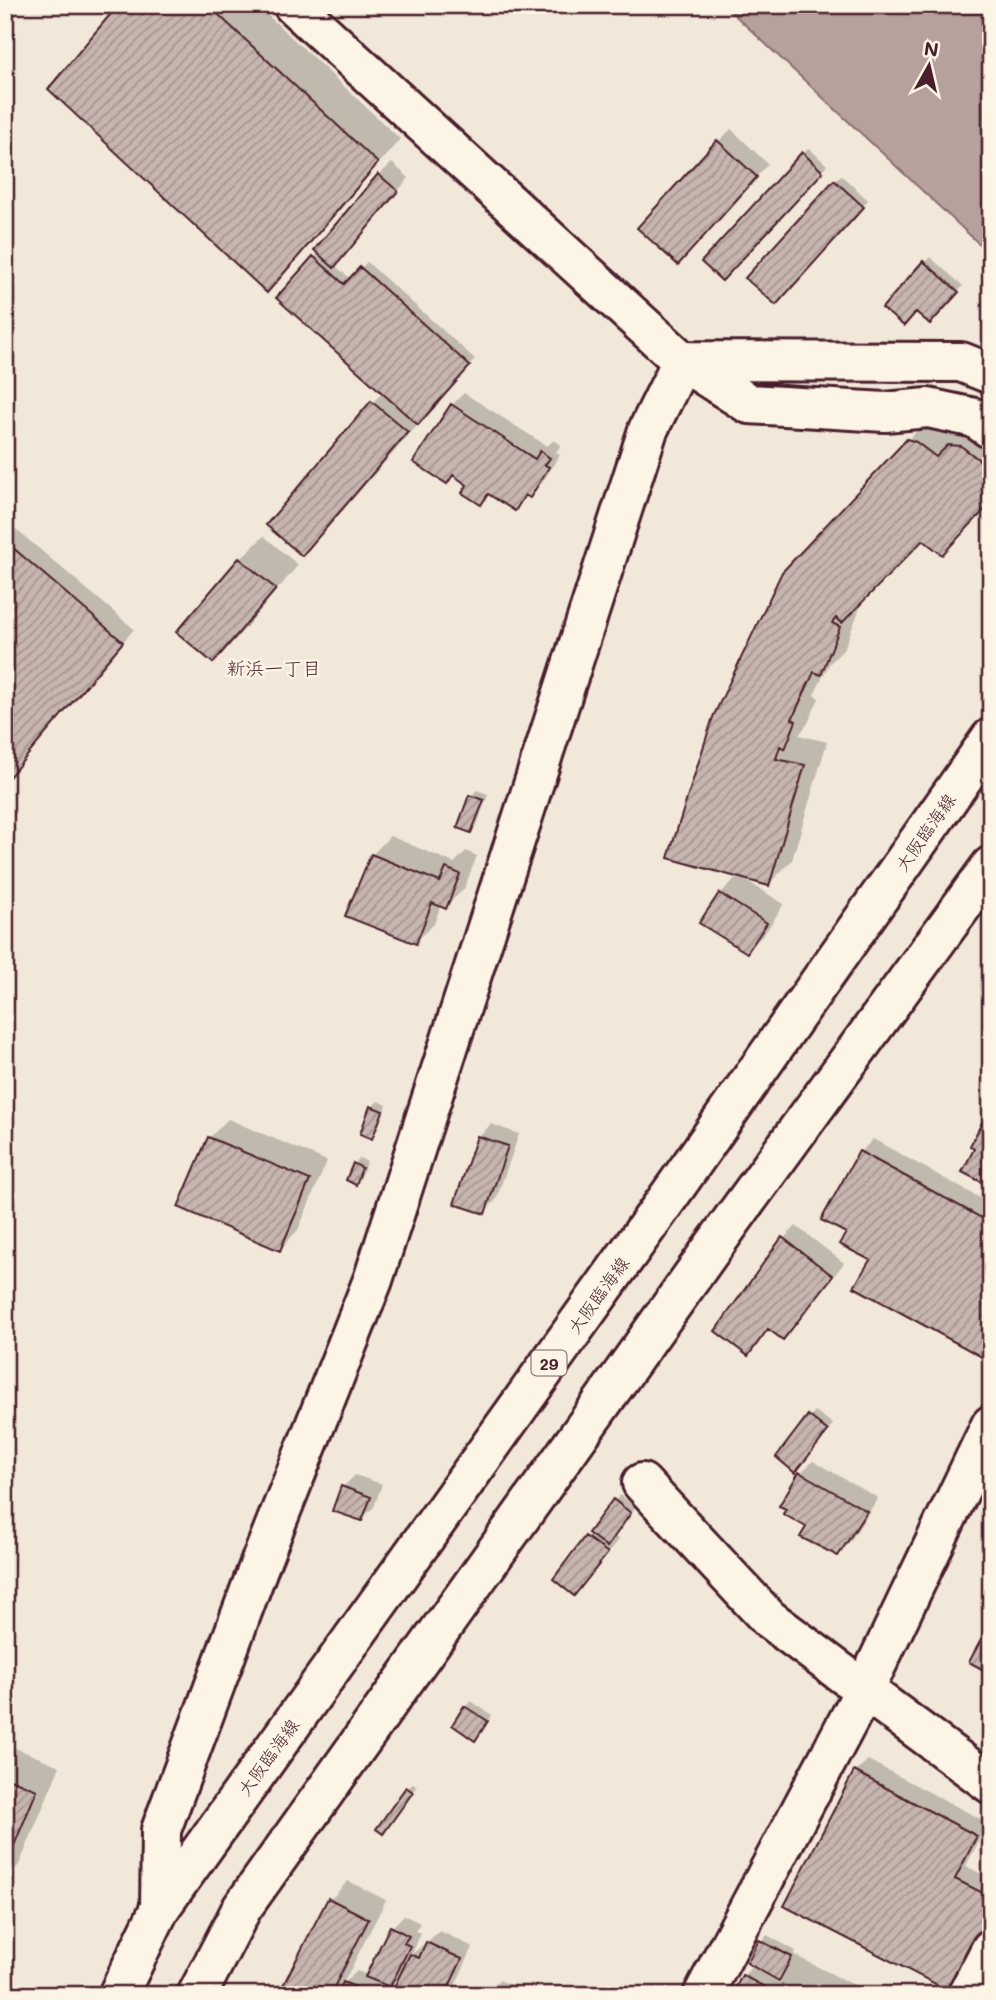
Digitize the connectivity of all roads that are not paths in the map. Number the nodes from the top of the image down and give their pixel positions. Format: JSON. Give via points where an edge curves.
{"nodes":[{"id":1,"x":293,"y":5,"type":"edge"},
{"id":2,"x":682,"y":362,"type":"junction"},
{"id":3,"x":991,"y":374,"type":"edge"},
{"id":4,"x":991,"y":429,"type":"edge"},
{"id":5,"x":991,"y":738,"type":"edge"},
{"id":6,"x":991,"y":866,"type":"edge"},
{"id":7,"x":991,"y":1424,"type":"edge"},
{"id":8,"x":642,"y":1483,"type":"dead end"},
{"id":9,"x":865,"y":1689,"type":"junction"},
{"id":10,"x":991,"y":1784,"type":"edge"},
{"id":11,"x":160,"y":1908,"type":"junction"},
{"id":12,"x":991,"y":1949,"type":"edge"},
{"id":13,"x":118,"y":1995,"type":"edge"},
{"id":14,"x":197,"y":1995,"type":"edge"},
{"id":15,"x":703,"y":1995,"type":"edge"},
{"id":16,"x":967,"y":1995,"type":"edge"}],
"edges":[{"from":1,"to":2,"type":"street"},
{"from":2,"to":3,"type":"street","via":[[961,362]]},
{"from":2,"to":4,"type":"street","via":[[749,404],[885,412],[928,408],[975,418]]},
{"from":2,"to":11,"type":"street","via":[[648,430],[373,1280],[258,1566],[161,1830]]},
{"from":5,"to":11,"type":"street","name":"大阪臨海線","number":"29"},
{"from":6,"to":14,"type":"street","via":[[242,1908]]},
{"from":7,"to":9,"type":"street"},
{"from":8,"to":9,"type":"street","via":[[769,1619]]},
{"from":9,"to":10,"type":"street"},
{"from":9,"to":15,"type":"street"},
{"from":11,"to":13,"type":"street","name":"大阪臨海線","number":"29"},
{"from":12,"to":16,"type":"street"}]}
